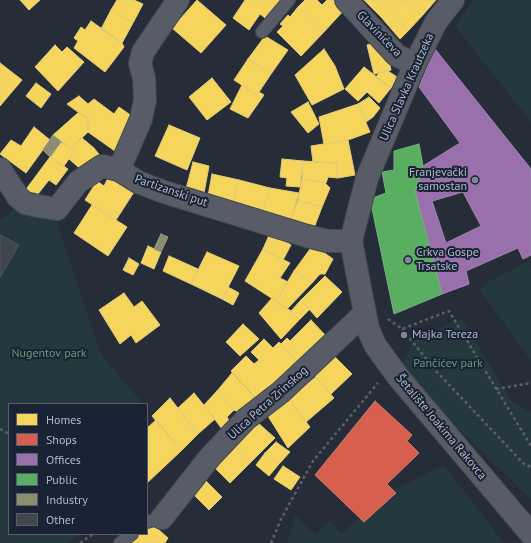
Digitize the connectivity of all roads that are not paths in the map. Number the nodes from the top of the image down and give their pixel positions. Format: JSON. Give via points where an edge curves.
{"nodes":[{"id":1,"x":178,"y":0,"type":"edge"},
{"id":2,"x":289,"y":0,"type":"edge"},
{"id":3,"x":346,"y":0,"type":"edge"},
{"id":4,"x":453,"y":0,"type":"edge"},
{"id":5,"x":262,"y":32,"type":"dead end"},
{"id":6,"x":415,"y":64,"type":"junction"},
{"id":7,"x":0,"y":169,"type":"edge"},
{"id":8,"x":119,"y":170,"type":"junction"},
{"id":9,"x":351,"y":241,"type":"junction"},
{"id":10,"x":374,"y":314,"type":"junction"},
{"id":11,"x":155,"y":520,"type":"edge"},
{"id":12,"x":531,"y":534,"type":"edge"},
{"id":13,"x":131,"y":535,"type":"edge"},
{"id":14,"x":120,"y":543,"type":"edge"}],
"edges":[{"from":1,"to":8,"type":"street","via":[[143,52],[140,64],[144,78],[145,100]]},
{"from":2,"to":5,"type":"lane"},
{"from":3,"to":6,"type":"street","name":"Glavinićeva","via":[[396,55]]},
{"from":4,"to":6,"type":"street","name":"Ulica Slavka Krautzeka","via":[[436,22]]},
{"from":6,"to":9,"type":"street","name":"Ulica Slavka Krautzeka","via":[[367,178]]},
{"from":7,"to":8,"type":"street","name":"Partizanski put","via":[[9,186],[25,203],[57,209],[78,182],[102,166]]},
{"from":8,"to":9,"type":"street","name":"Partizanski put","via":[[138,182],[164,192],[307,236],[326,241]]},
{"from":9,"to":10,"type":"street","name":"Šetalište Joakima Rakovca"},
{"from":10,"to":11,"type":"street","name":"Ulica Petra Zrinskog","via":[[246,419]]},
{"from":10,"to":12,"type":"street","name":"Šetalište Joakima Rakovca","via":[[368,329],[375,345]]},
{"from":13,"to":14,"type":"lane"}]}
